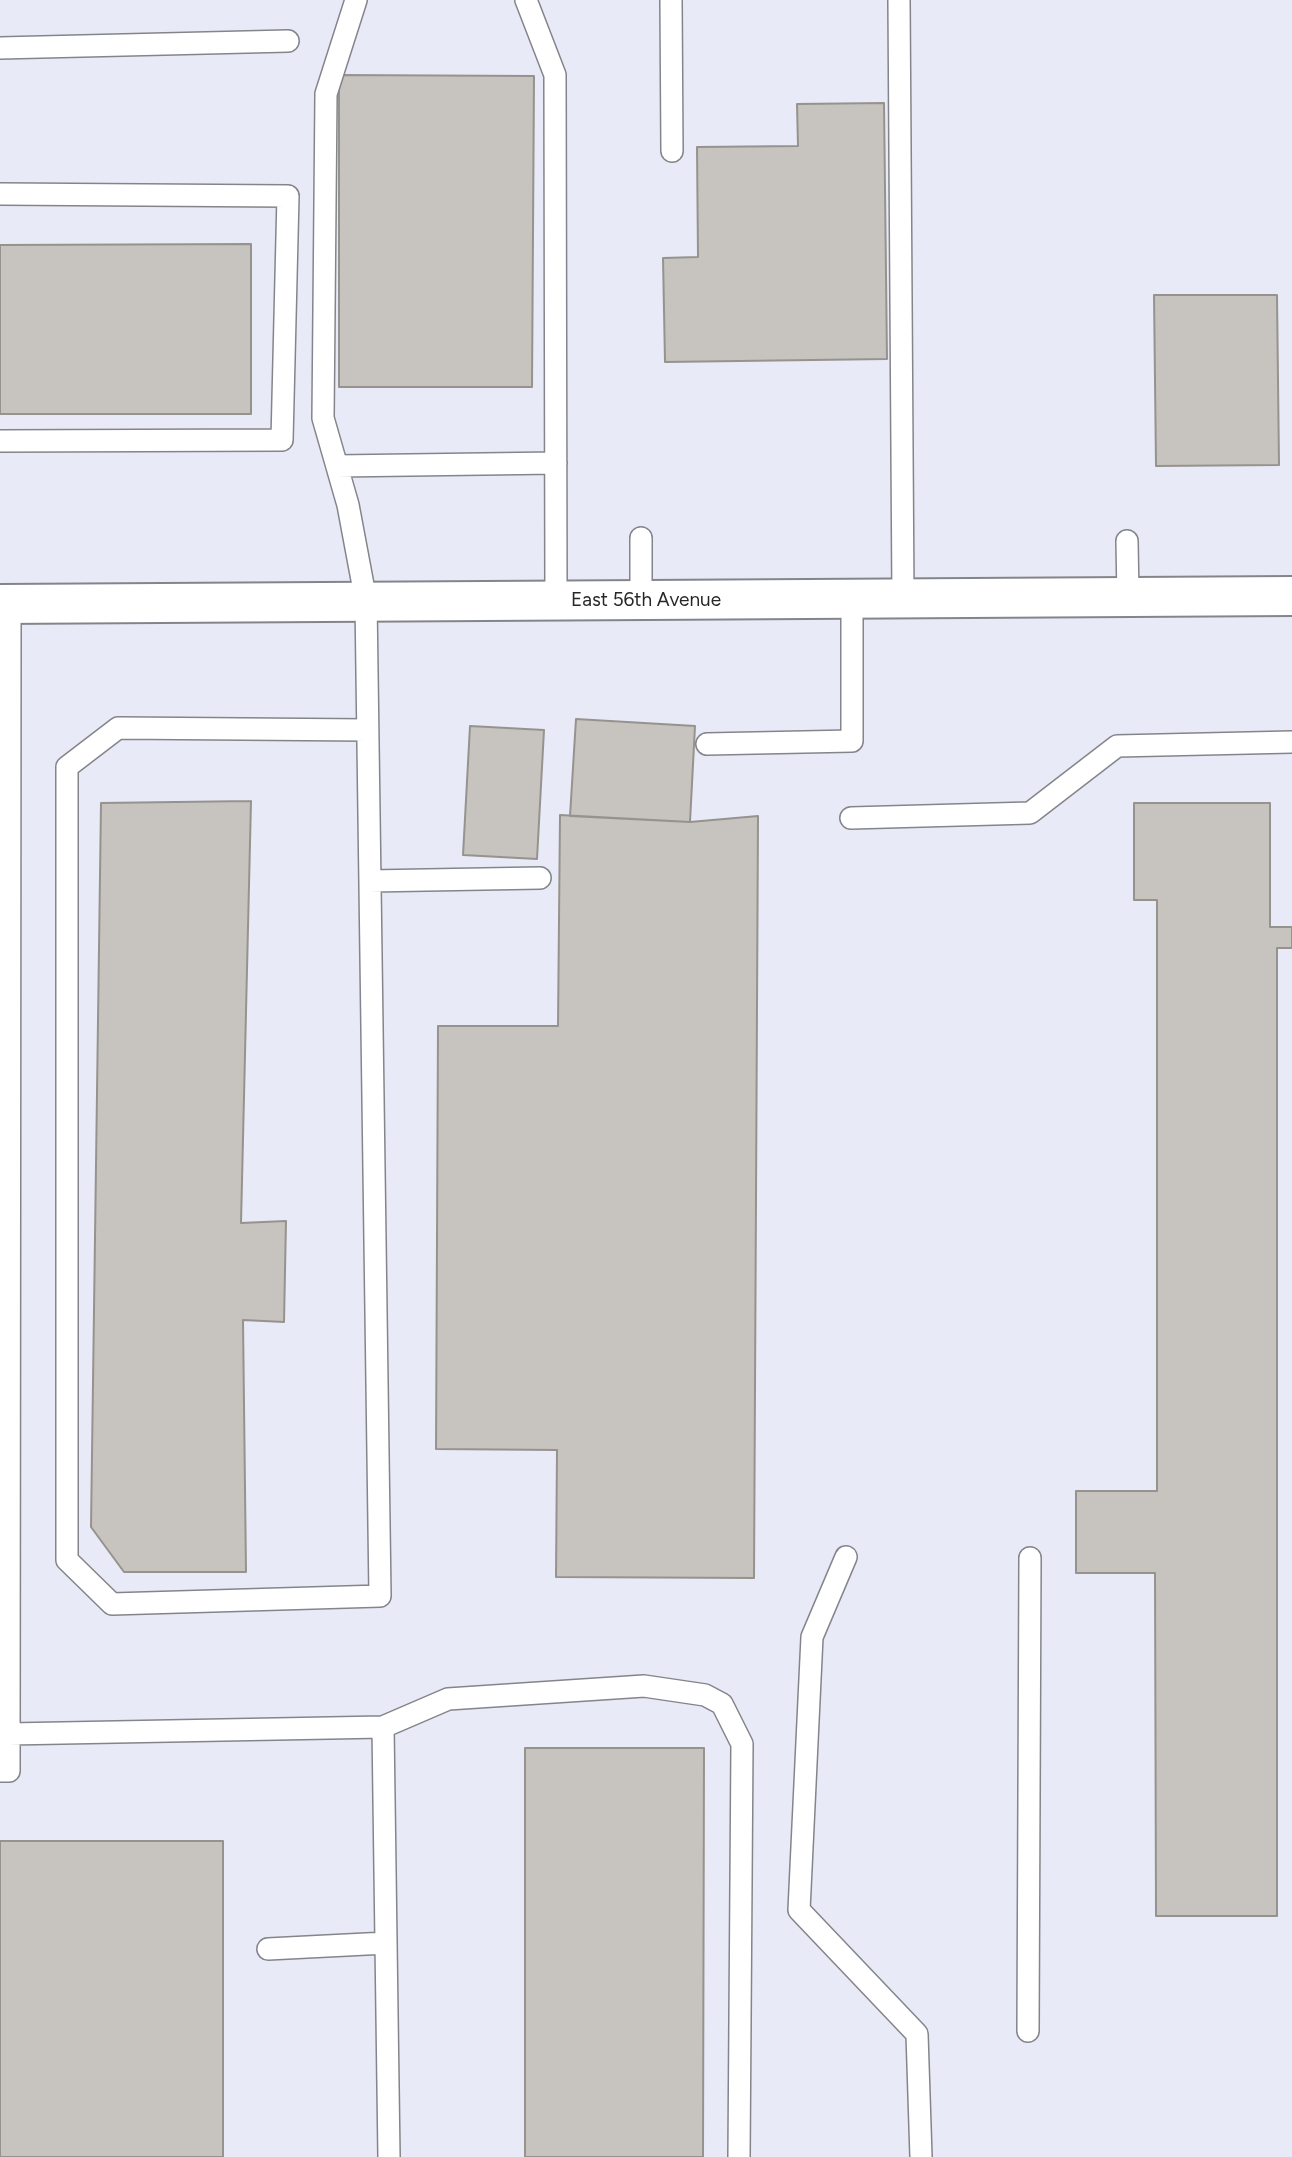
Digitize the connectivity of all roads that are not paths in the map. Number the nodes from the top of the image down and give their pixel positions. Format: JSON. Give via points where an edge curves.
{"nodes":[{"id":1,"x":356,"y":0,"type":"edge"},
{"id":2,"x":526,"y":0,"type":"edge"},
{"id":3,"x":671,"y":0,"type":"edge"},
{"id":4,"x":899,"y":0,"type":"edge"},
{"id":5,"x":288,"y":41,"type":"dead end"},
{"id":6,"x":0,"y":48,"type":"edge"},
{"id":7,"x":672,"y":151,"type":"dead end"},
{"id":8,"x":0,"y":194,"type":"edge"},
{"id":9,"x":0,"y":441,"type":"edge"},
{"id":10,"x":556,"y":463,"type":"junction"},
{"id":11,"x":337,"y":466,"type":"junction"},
{"id":12,"x":641,"y":538,"type":"dead end"},
{"id":13,"x":1127,"y":541,"type":"dead end"},
{"id":14,"x":1292,"y":596,"type":"edge"},
{"id":15,"x":1128,"y":597,"type":"junction"},
{"id":16,"x":852,"y":598,"type":"junction"},
{"id":17,"x":903,"y":598,"type":"junction"},
{"id":18,"x":556,"y":600,"type":"junction"},
{"id":19,"x":642,"y":600,"type":"junction"},
{"id":20,"x":366,"y":601,"type":"junction"},
{"id":21,"x":5,"y":604,"type":"edge"},
{"id":22,"x":367,"y":730,"type":"junction"},
{"id":23,"x":1292,"y":742,"type":"edge"},
{"id":24,"x":707,"y":744,"type":"dead end"},
{"id":25,"x":851,"y":817,"type":"dead end"},
{"id":26,"x":540,"y":878,"type":"dead end"},
{"id":27,"x":370,"y":881,"type":"junction"},
{"id":28,"x":846,"y":1557,"type":"dead end"},
{"id":29,"x":1030,"y":1558,"type":"dead end"},
{"id":30,"x":383,"y":1727,"type":"junction"},
{"id":31,"x":9,"y":1734,"type":"junction"},
{"id":32,"x":0,"y":1771,"type":"edge"},
{"id":33,"x":386,"y":1943,"type":"junction"},
{"id":34,"x":268,"y":1949,"type":"dead end"},
{"id":35,"x":1028,"y":2031,"type":"dead end"},
{"id":36,"x":389,"y":2157,"type":"edge"},
{"id":37,"x":739,"y":2157,"type":"edge"},
{"id":38,"x":921,"y":2157,"type":"edge"}],
"edges":[{"from":1,"to":11,"type":"lane","via":[[326,94],[323,418]]},
{"from":2,"to":10,"type":"lane","via":[[555,75]]},
{"from":3,"to":7,"type":"lane"},
{"from":4,"to":17,"type":"lane"},
{"from":5,"to":6,"type":"lane"},
{"from":8,"to":9,"type":"lane","via":[[288,197],[282,440]]},
{"from":10,"to":11,"type":"lane"},
{"from":10,"to":18,"type":"lane"},
{"from":11,"to":20,"type":"lane"},
{"from":12,"to":19,"type":"lane"},
{"from":13,"to":15,"type":"lane"},
{"from":14,"to":15,"type":"main road","name":"East 56th Avenue"},
{"from":15,"to":17,"type":"main road","name":"East 56th Avenue"},
{"from":16,"to":17,"type":"main road","name":"East 56th Avenue"},
{"from":16,"to":19,"type":"main road","name":"East 56th Avenue"},
{"from":16,"to":24,"type":"lane","via":[[852,741]]},
{"from":18,"to":19,"type":"main road","name":"East 56th Avenue"},
{"from":18,"to":20,"type":"main road","name":"East 56th Avenue"},
{"from":20,"to":21,"type":"main road","name":"East 56th Avenue"},
{"from":20,"to":22,"type":"lane"},
{"from":21,"to":31,"type":"lane"},
{"from":22,"to":27,"type":"lane"},
{"from":22,"to":27,"type":"lane","via":[[118,728],[67,767],[67,1560],[112,1604],[380,1596]]},
{"from":23,"to":25,"type":"lane","via":[[1117,746],[1030,813]]},
{"from":26,"to":27,"type":"lane"},
{"from":28,"to":38,"type":"lane","via":[[812,1637],[799,1910],[918,2034]]},
{"from":29,"to":35,"type":"lane"},
{"from":30,"to":31,"type":"lane"},
{"from":30,"to":33,"type":"lane"},
{"from":30,"to":37,"type":"lane","via":[[448,1699],[644,1686],[705,1695],[722,1704],[742,1744]]},
{"from":31,"to":32,"type":"lane","via":[[9,1771]]},
{"from":33,"to":34,"type":"lane"},
{"from":33,"to":36,"type":"lane"}]}
